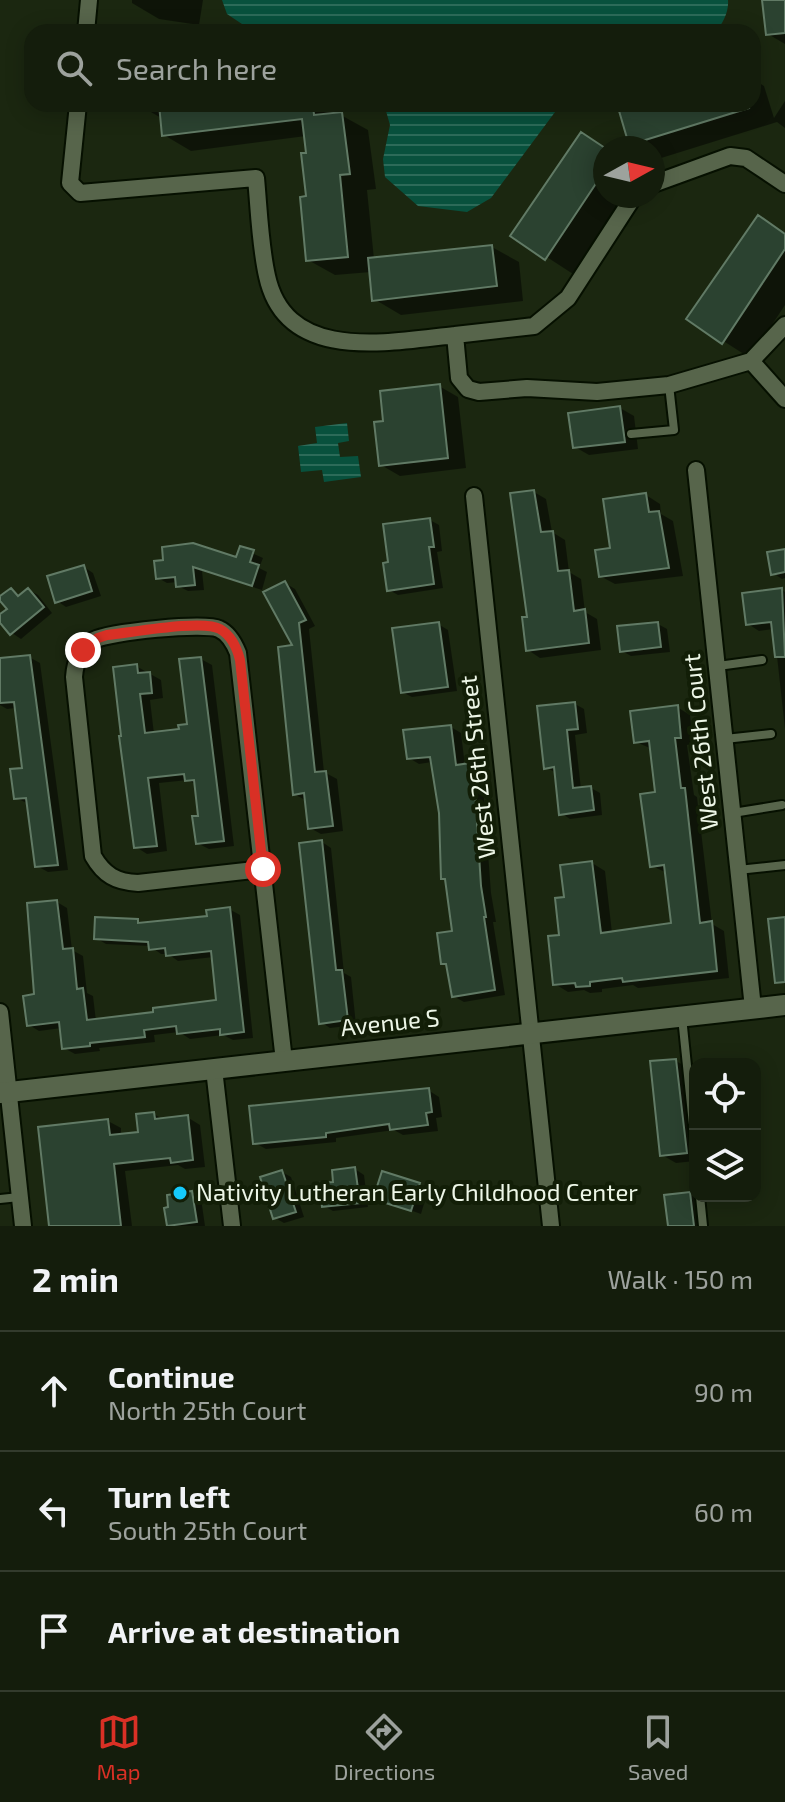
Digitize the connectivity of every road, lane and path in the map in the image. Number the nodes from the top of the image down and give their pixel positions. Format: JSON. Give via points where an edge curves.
{"nodes":[{"id":1,"x":89,"y":0,"type":"edge"},
{"id":2,"x":87,"y":24,"type":"edge"},
{"id":3,"x":77,"y":112,"type":"edge"},
{"id":4,"x":665,"y":180,"type":"edge"},
{"id":5,"x":785,"y":184,"type":"edge"},
{"id":6,"x":626,"y":208,"type":"edge"},
{"id":7,"x":785,"y":325,"type":"edge"},
{"id":8,"x":455,"y":335,"type":"junction"},
{"id":9,"x":751,"y":361,"type":"junction"},
{"id":10,"x":669,"y":385,"type":"junction"},
{"id":11,"x":785,"y":399,"type":"edge"},
{"id":12,"x":631,"y":434,"type":"dead end"},
{"id":13,"x":696,"y":470,"type":"dead end"},
{"id":14,"x":474,"y":496,"type":"dead end"},
{"id":15,"x":762,"y":660,"type":"dead end"},
{"id":16,"x":717,"y":666,"type":"junction"},
{"id":17,"x":771,"y":734,"type":"dead end"},
{"id":18,"x":725,"y":739,"type":"junction"},
{"id":19,"x":782,"y":805,"type":"dead end"},
{"id":20,"x":732,"y":813,"type":"junction"},
{"id":21,"x":785,"y":865,"type":"edge"},
{"id":22,"x":263,"y":869,"type":"junction"},
{"id":23,"x":738,"y":870,"type":"junction"},
{"id":24,"x":785,"y":1005,"type":"edge"},
{"id":25,"x":753,"y":1008,"type":"junction"},
{"id":26,"x":0,"y":1012,"type":"edge"},
{"id":27,"x":682,"y":1016,"type":"junction"},
{"id":28,"x":530,"y":1033,"type":"junction"},
{"id":29,"x":284,"y":1061,"type":"junction"},
{"id":30,"x":214,"y":1069,"type":"junction"},
{"id":31,"x":4,"y":1093,"type":"edge"},
{"id":32,"x":694,"y":1130,"type":"edge"},
{"id":33,"x":20,"y":1196,"type":"junction"},
{"id":34,"x":0,"y":1199,"type":"edge"},
{"id":35,"x":701,"y":1202,"type":"edge"},
{"id":36,"x":23,"y":1226,"type":"edge"},
{"id":37,"x":232,"y":1226,"type":"edge"},
{"id":38,"x":551,"y":1226,"type":"edge"},
{"id":39,"x":703,"y":1226,"type":"edge"}],
"edges":[{"from":1,"to":2,"type":"street"},
{"from":3,"to":8,"type":"street","via":[[70,183],[80,193],[256,178],[267,277],[278,306],[294,323],[346,343]]},
{"from":4,"to":5,"type":"street","via":[[730,156],[746,158]]},
{"from":6,"to":8,"type":"street","via":[[568,298],[534,326]]},
{"from":7,"to":9,"type":"street"},
{"from":8,"to":10,"type":"street","via":[[459,378],[479,392],[597,392]]},
{"from":9,"to":10,"type":"street"},
{"from":9,"to":11,"type":"street"},
{"from":10,"to":12,"type":"lane","via":[[674,430]]},
{"from":13,"to":16,"type":"street","name":"West 26th Court"},
{"from":14,"to":28,"type":"street","name":"West 26th Street"},
{"from":15,"to":16,"type":"lane"},
{"from":16,"to":18,"type":"street","name":"West 26th Court"},
{"from":17,"to":18,"type":"lane"},
{"from":18,"to":20,"type":"street","name":"West 26th Court"},
{"from":19,"to":20,"type":"lane"},
{"from":20,"to":23,"type":"street","name":"West 26th Court"},
{"from":21,"to":23,"type":"lane"},
{"from":22,"to":22,"type":"street","via":[[138,883],[123,882],[100,868],[93,856],[74,677],[78,658],[90,643],[107,635],[203,625],[223,631],[234,644]]},
{"from":22,"to":29,"type":"street"},
{"from":23,"to":25,"type":"street","name":"West 26th Court"},
{"from":24,"to":25,"type":"street","name":"Avenue S"},
{"from":25,"to":27,"type":"street","name":"Avenue S"},
{"from":26,"to":31,"type":"street"},
{"from":27,"to":28,"type":"street","name":"Avenue S"},
{"from":27,"to":32,"type":"lane"},
{"from":28,"to":29,"type":"street","name":"Avenue S"},
{"from":28,"to":38,"type":"street","name":"West 26th Street"},
{"from":29,"to":30,"type":"street","name":"Avenue S"},
{"from":30,"to":31,"type":"street","name":"Avenue S"},
{"from":30,"to":37,"type":"street"},
{"from":31,"to":33,"type":"street"},
{"from":33,"to":34,"type":"lane"},
{"from":33,"to":36,"type":"street"},
{"from":35,"to":39,"type":"lane"}]}
